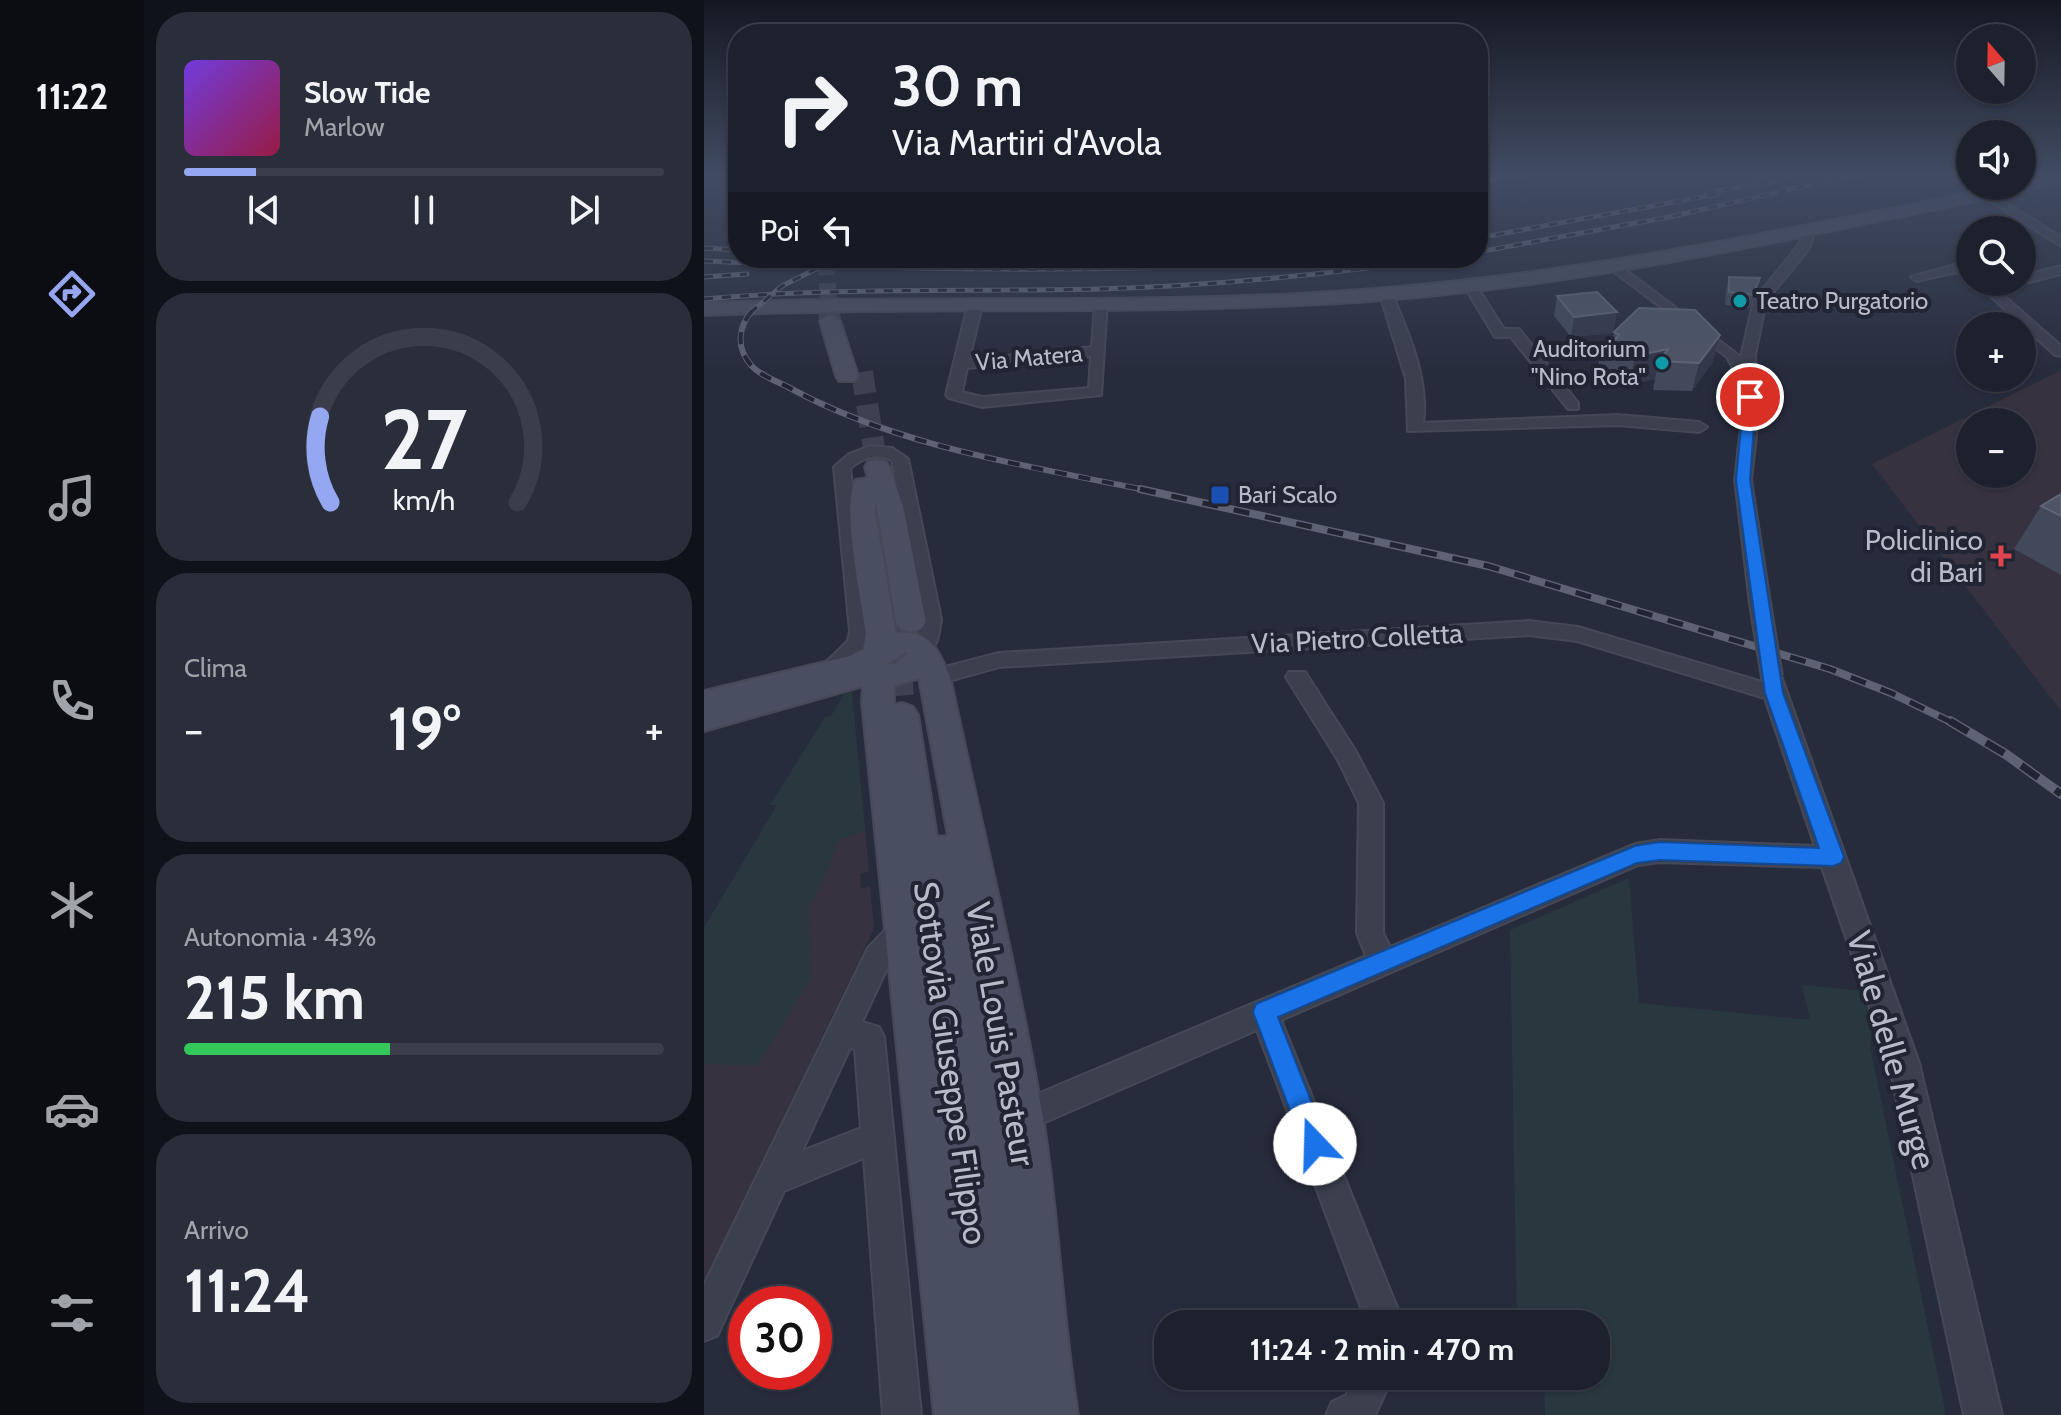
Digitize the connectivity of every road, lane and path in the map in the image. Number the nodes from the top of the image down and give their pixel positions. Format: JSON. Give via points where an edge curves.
{"nodes":[{"id":1,"x":1766,"y":240,"type":"edge"},
{"id":2,"x":1806,"y":240,"type":"edge"},
{"id":3,"x":1615,"y":268,"type":"junction"},
{"id":4,"x":1956,"y":268,"type":"edge"},
{"id":5,"x":2061,"y":270,"type":"edge"},
{"id":6,"x":2036,"y":276,"type":"edge"},
{"id":7,"x":1917,"y":277,"type":"dead end"},
{"id":8,"x":1471,"y":287,"type":"junction"},
{"id":9,"x":1386,"y":294,"type":"junction"},
{"id":10,"x":2002,"y":296,"type":"edge"},
{"id":11,"x":975,"y":305,"type":"junction"},
{"id":12,"x":1102,"y":305,"type":"junction"},
{"id":13,"x":704,"y":309,"type":"edge"},
{"id":14,"x":836,"y":320,"type":"tunnel mouth"},
{"id":15,"x":1099,"y":351,"type":"junction"},
{"id":16,"x":2060,"y":352,"type":"edge"},
{"id":17,"x":959,"y":365,"type":"junction"},
{"id":18,"x":854,"y":374,"type":"tunnel mouth"},
{"id":19,"x":1750,"y":391,"type":"junction"},
{"id":20,"x":1573,"y":406,"type":"dead end"},
{"id":21,"x":1699,"y":427,"type":"dead end"},
{"id":22,"x":874,"y":662,"type":"junction"},
{"id":23,"x":914,"y":664,"type":"junction"},
{"id":24,"x":828,"y":671,"type":"junction"},
{"id":25,"x":1297,"y":677,"type":"dead end"},
{"id":26,"x":1773,"y":685,"type":"junction"},
{"id":27,"x":704,"y":703,"type":"edge"},
{"id":28,"x":704,"y":719,"type":"edge"},
{"id":29,"x":1833,"y":857,"type":"junction"},
{"id":30,"x":906,"y":927,"type":"junction"},
{"id":31,"x":1383,"y":963,"type":"junction"},
{"id":32,"x":1264,"y":1012,"type":"junction"},
{"id":33,"x":842,"y":1033,"type":"junction"},
{"id":34,"x":1020,"y":1117,"type":"junction"},
{"id":35,"x":877,"y":1137,"type":"junction"},
{"id":36,"x":773,"y":1179,"type":"junction"},
{"id":37,"x":1380,"y":1310,"type":"edge"},
{"id":38,"x":704,"y":1323,"type":"edge"},
{"id":39,"x":1368,"y":1390,"type":"edge"},
{"id":40,"x":1048,"y":1398,"type":"edge"},
{"id":41,"x":902,"y":1415,"type":"edge"},
{"id":42,"x":961,"y":1415,"type":"edge"},
{"id":43,"x":997,"y":1415,"type":"edge"},
{"id":44,"x":1345,"y":1415,"type":"edge"},
{"id":45,"x":1983,"y":1415,"type":"edge"}],
"edges":[{"from":1,"to":3,"type":"main road"},
{"from":2,"to":19,"type":"street","name":"Viale delle Murge","via":[[1760,300],[1748,355]]},
{"from":3,"to":8,"type":"main road"},
{"from":3,"to":19,"type":"street","via":[[1733,355]]},
{"from":4,"to":7,"type":"street"},
{"from":5,"to":6,"type":"street"},
{"from":8,"to":9,"type":"main road"},
{"from":8,"to":20,"type":"street","via":[[1500,334],[1514,332]]},
{"from":9,"to":12,"type":"main road"},
{"from":9,"to":21,"type":"street","via":[[1406,342],[1417,416],[1414,428],[1618,420]]},
{"from":10,"to":16,"type":"street"},
{"from":11,"to":12,"type":"main road"},
{"from":11,"to":13,"type":"main road"},
{"from":11,"to":17,"type":"street"},
{"from":12,"to":15,"type":"street"},
{"from":14,"to":18,"type":"main road"},
{"from":15,"to":17,"type":"street","name":"Via Matera"},
{"from":15,"to":17,"type":"street","via":[[1096,392],[982,402],[954,395]]},
{"from":19,"to":26,"type":"street","name":"Viale delle Murge","bridge":true,"via":[[1743,480]]},
{"from":22,"to":23,"type":"main road","via":[[900,675]]},
{"from":22,"to":23,"type":"main road","name":"Sottovia Giuseppe Filippo","via":[[881,634],[862,512],[868,474]]},
{"from":22,"to":24,"type":"main road"},
{"from":22,"to":28,"type":"main road"},
{"from":22,"to":30,"type":"main road"},
{"from":23,"to":24,"type":"street","name":"Viale Louis Pasteur","via":[[928,641],[931,619],[900,459],[884,450],[856,455],[842,467],[860,631],[858,643]]},
{"from":23,"to":26,"type":"street","name":"Via Pietro Colletta","via":[[1529,628],[1578,634],[1682,667]]},
{"from":23,"to":34,"type":"main road","name":"Viale Louis Pasteur"},
{"from":23,"to":40,"type":"main road","name":"Sottovia Giuseppe Filippo","via":[[1002,1203]]},
{"from":23,"to":43,"type":"main road","name":"Sottovia Giuseppe Filippo"},
{"from":24,"to":27,"type":"main road"},
{"from":25,"to":31,"type":"street","via":[[1371,803],[1370,933]]},
{"from":26,"to":29,"type":"street","name":"Viale delle Murge"},
{"from":29,"to":31,"type":"street","via":[[1660,851],[1635,855]]},
{"from":29,"to":45,"type":"street","name":"Viale delle Murge","via":[[1904,1063]]},
{"from":30,"to":33,"type":"street","via":[[878,957]]},
{"from":30,"to":42,"type":"main road","via":[[938,1252]]},
{"from":31,"to":32,"type":"street"},
{"from":32,"to":34,"type":"street"},
{"from":32,"to":37,"type":"street"},
{"from":33,"to":35,"type":"street","via":[[869,1037]]},
{"from":33,"to":36,"type":"street"},
{"from":34,"to":40,"type":"main road","name":"Viale Louis Pasteur"},
{"from":35,"to":36,"type":"street"},
{"from":35,"to":41,"type":"street"},
{"from":36,"to":38,"type":"street"},
{"from":39,"to":44,"type":"street","via":[[1359,1408]]}]}
